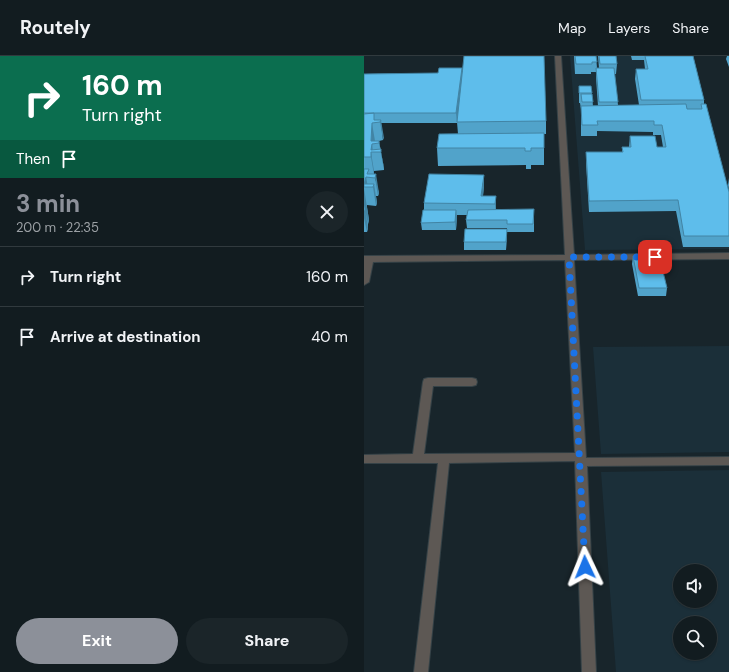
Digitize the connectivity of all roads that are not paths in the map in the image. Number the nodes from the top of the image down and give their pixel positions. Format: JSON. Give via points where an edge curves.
{"nodes":[{"id":1,"x":558,"y":56,"type":"edge"},
{"id":2,"x":729,"y":256,"type":"edge"},
{"id":3,"x":569,"y":257,"type":"junction"},
{"id":4,"x":366,"y":259,"type":"edge"},
{"id":5,"x":364,"y":282,"type":"edge"},
{"id":6,"x":472,"y":382,"type":"dead end"},
{"id":7,"x":418,"y":458,"type":"junction"},
{"id":8,"x":444,"y":458,"type":"junction"},
{"id":9,"x":364,"y":459,"type":"edge"},
{"id":10,"x":580,"y":459,"type":"junction"},
{"id":11,"x":729,"y":461,"type":"edge"},
{"id":12,"x":421,"y":672,"type":"edge"},
{"id":13,"x":590,"y":672,"type":"edge"}],
"edges":[{"from":1,"to":3,"type":"street"},
{"from":2,"to":3,"type":"street"},
{"from":3,"to":4,"type":"street"},
{"from":3,"to":10,"type":"street"},
{"from":4,"to":5,"type":"street"},
{"from":6,"to":7,"type":"street","via":[[428,382]]},
{"from":7,"to":8,"type":"street"},
{"from":7,"to":9,"type":"street"},
{"from":8,"to":10,"type":"street"},
{"from":8,"to":12,"type":"street"},
{"from":10,"to":11,"type":"street"},
{"from":10,"to":13,"type":"street"}]}
